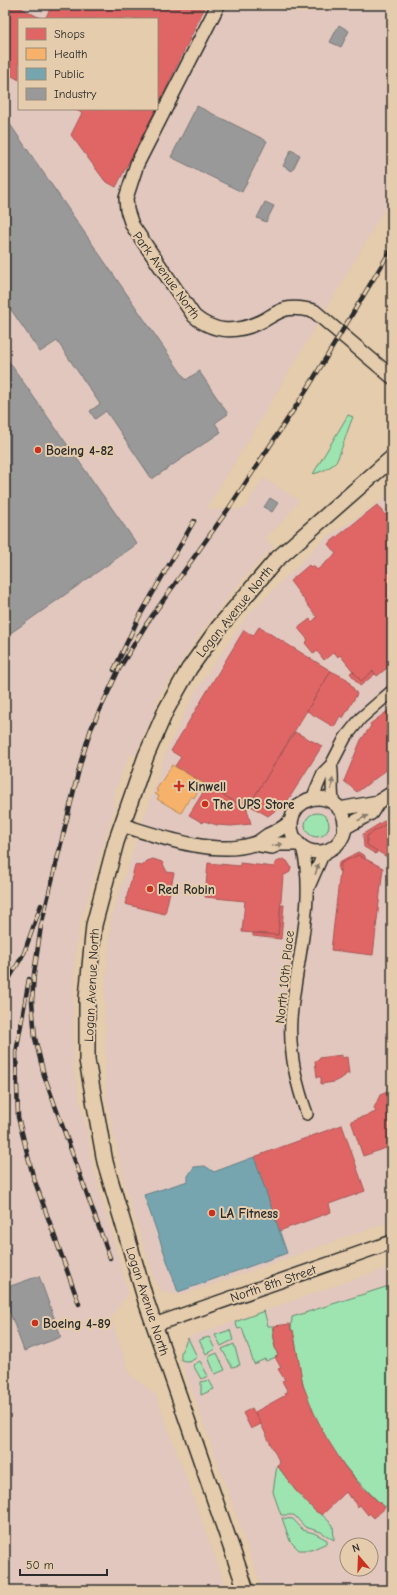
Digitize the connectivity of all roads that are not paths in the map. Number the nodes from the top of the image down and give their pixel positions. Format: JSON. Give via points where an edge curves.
{"nodes":[{"id":1,"x":218,"y":5,"type":"edge"},
{"id":2,"x":392,"y":377,"type":"edge"},
{"id":3,"x":392,"y":458,"type":"edge"},
{"id":4,"x":392,"y":691,"type":"edge"},
{"id":5,"x":331,"y":765,"type":"junction"},
{"id":6,"x":392,"y":793,"type":"edge"},
{"id":7,"x":312,"y":799,"type":"junction"},
{"id":8,"x":378,"y":802,"type":"junction"},
{"id":9,"x":336,"y":806,"type":"junction"},
{"id":10,"x":291,"y":821,"type":"junction"},
{"id":11,"x":122,"y":825,"type":"junction"},
{"id":12,"x":344,"y":828,"type":"junction"},
{"id":13,"x":254,"y":844,"type":"junction"},
{"id":14,"x":300,"y":846,"type":"junction"},
{"id":15,"x":328,"y":850,"type":"junction"},
{"id":16,"x":308,"y":889,"type":"junction"},
{"id":17,"x":307,"y":1114,"type":"dead end"},
{"id":18,"x":392,"y":1242,"type":"edge"},
{"id":19,"x":154,"y":1325,"type":"junction"},
{"id":20,"x":246,"y":1590,"type":"edge"}],
"edges":[{"from":1,"to":2,"type":"street","name":"Park Avenue North","via":[[137,164],[126,198],[132,225],[194,316],[205,326],[220,330],[243,329],[286,309],[314,311]]},
{"from":3,"to":11,"type":"main road","name":"Logan Avenue North","via":[[276,560],[218,627],[166,710],[146,756]]},
{"from":4,"to":5,"type":"street","via":[[361,718]]},
{"from":5,"to":7,"type":"street","via":[[323,773]]},
{"from":9,"to":5,"type":"street","one_way":true,"via":[[331,794]]},
{"from":6,"to":8,"type":"street"},
{"from":7,"to":9,"type":"street","via":[[327,800]]},
{"from":7,"to":10,"type":"street","via":[[299,807]]},
{"from":8,"to":9,"type":"street"},
{"from":12,"to":8,"type":"street","one_way":true,"via":[[371,813]]},
{"from":9,"to":12,"type":"street","via":[[342,815]]},
{"from":10,"to":13,"type":"street","via":[[283,829],[268,834]]},
{"from":10,"to":14,"type":"street","via":[[292,833]]},
{"from":11,"to":13,"type":"street","via":[[183,843],[239,848]]},
{"from":11,"to":19,"type":"main road","name":"Logan Avenue North","via":[[94,925],[87,998],[88,1060],[105,1162]]},
{"from":12,"to":15,"type":"street","via":[[340,841]]},
{"from":13,"to":14,"type":"street","one_way":true,"via":[[272,847],[279,844]]},
{"from":14,"to":15,"type":"street","via":[[314,852]]},
{"from":14,"to":16,"type":"street","name":"North 10th Place","via":[[305,857]]},
{"from":16,"to":15,"type":"street","name":"North 10th Place","one_way":true,"via":[[322,857]]},
{"from":16,"to":17,"type":"street","name":"North 10th Place","via":[[291,1020],[294,1064]]},
{"from":18,"to":19,"type":"street","name":"North 8th Street"},
{"from":19,"to":20,"type":"main road","name":"Logan Avenue North"}]}
